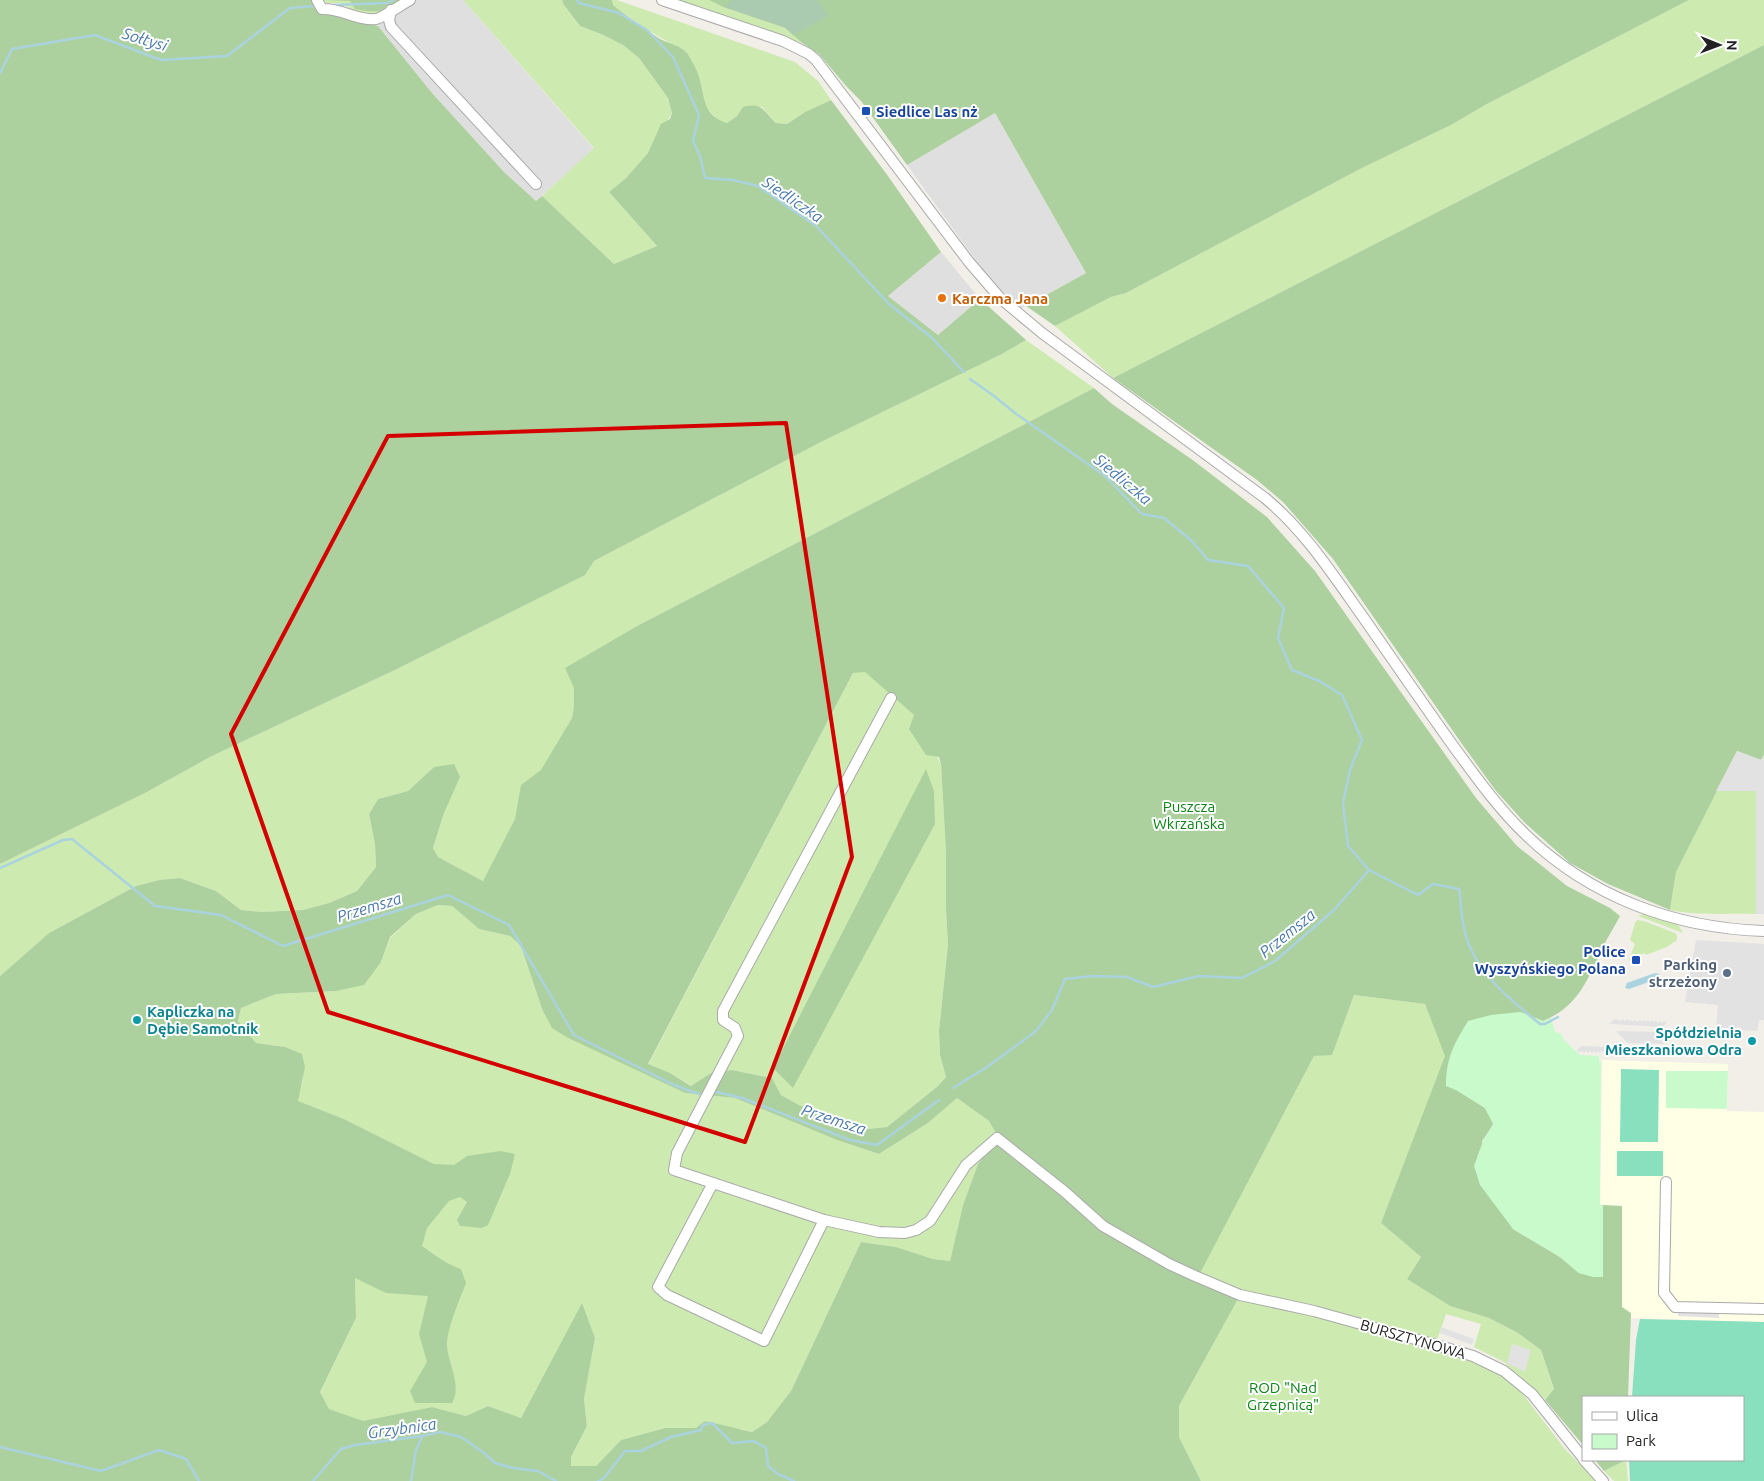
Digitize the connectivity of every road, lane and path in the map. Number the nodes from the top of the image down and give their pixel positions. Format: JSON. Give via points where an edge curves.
{"nodes":[{"id":1,"x":317,"y":0,"type":"edge"},
{"id":2,"x":410,"y":0,"type":"edge"},
{"id":3,"x":662,"y":0,"type":"edge"},
{"id":4,"x":391,"y":10,"type":"junction"},
{"id":5,"x":536,"y":184,"type":"dead end"},
{"id":6,"x":891,"y":698,"type":"dead end"},
{"id":7,"x":1764,"y":931,"type":"edge"},
{"id":8,"x":1666,"y":1182,"type":"dead end"},
{"id":9,"x":713,"y":1183,"type":"junction"},
{"id":10,"x":824,"y":1220,"type":"junction"},
{"id":11,"x":1764,"y":1310,"type":"edge"},
{"id":12,"x":1582,"y":1458,"type":"edge"},
{"id":13,"x":1585,"y":1461,"type":"edge"},
{"id":14,"x":1603,"y":1481,"type":"edge"}],
"edges":[{"from":1,"to":4,"type":"street","via":[[322,9],[339,10],[365,19],[378,19]]},
{"from":2,"to":4,"type":"street"},
{"from":3,"to":7,"type":"street","via":[[783,41],[816,60],[969,262],[1000,298],[1288,518],[1344,588],[1478,779],[1531,840],[1562,865],[1620,899],[1682,921]]},
{"from":4,"to":5,"type":"street","via":[[391,27]]},
{"from":6,"to":9,"type":"street","via":[[723,1011],[723,1020],[735,1028],[738,1036],[677,1153],[674,1170]]},
{"from":8,"to":11,"type":"street","via":[[1664,1293],[1675,1307]]},
{"from":9,"to":10,"type":"street"},
{"from":9,"to":10,"type":"street","via":[[658,1287],[667,1295],[764,1341]]},
{"from":10,"to":12,"type":"street","name":"BURSZTYNOWA","via":[[878,1232],[916,1230],[930,1222],[966,1165],[997,1138],[1103,1226],[1206,1281],[1240,1295],[1400,1334],[1490,1364],[1532,1394]]},
{"from":13,"to":14,"type":"street","name":"BURSZTYNOWA"}]}
